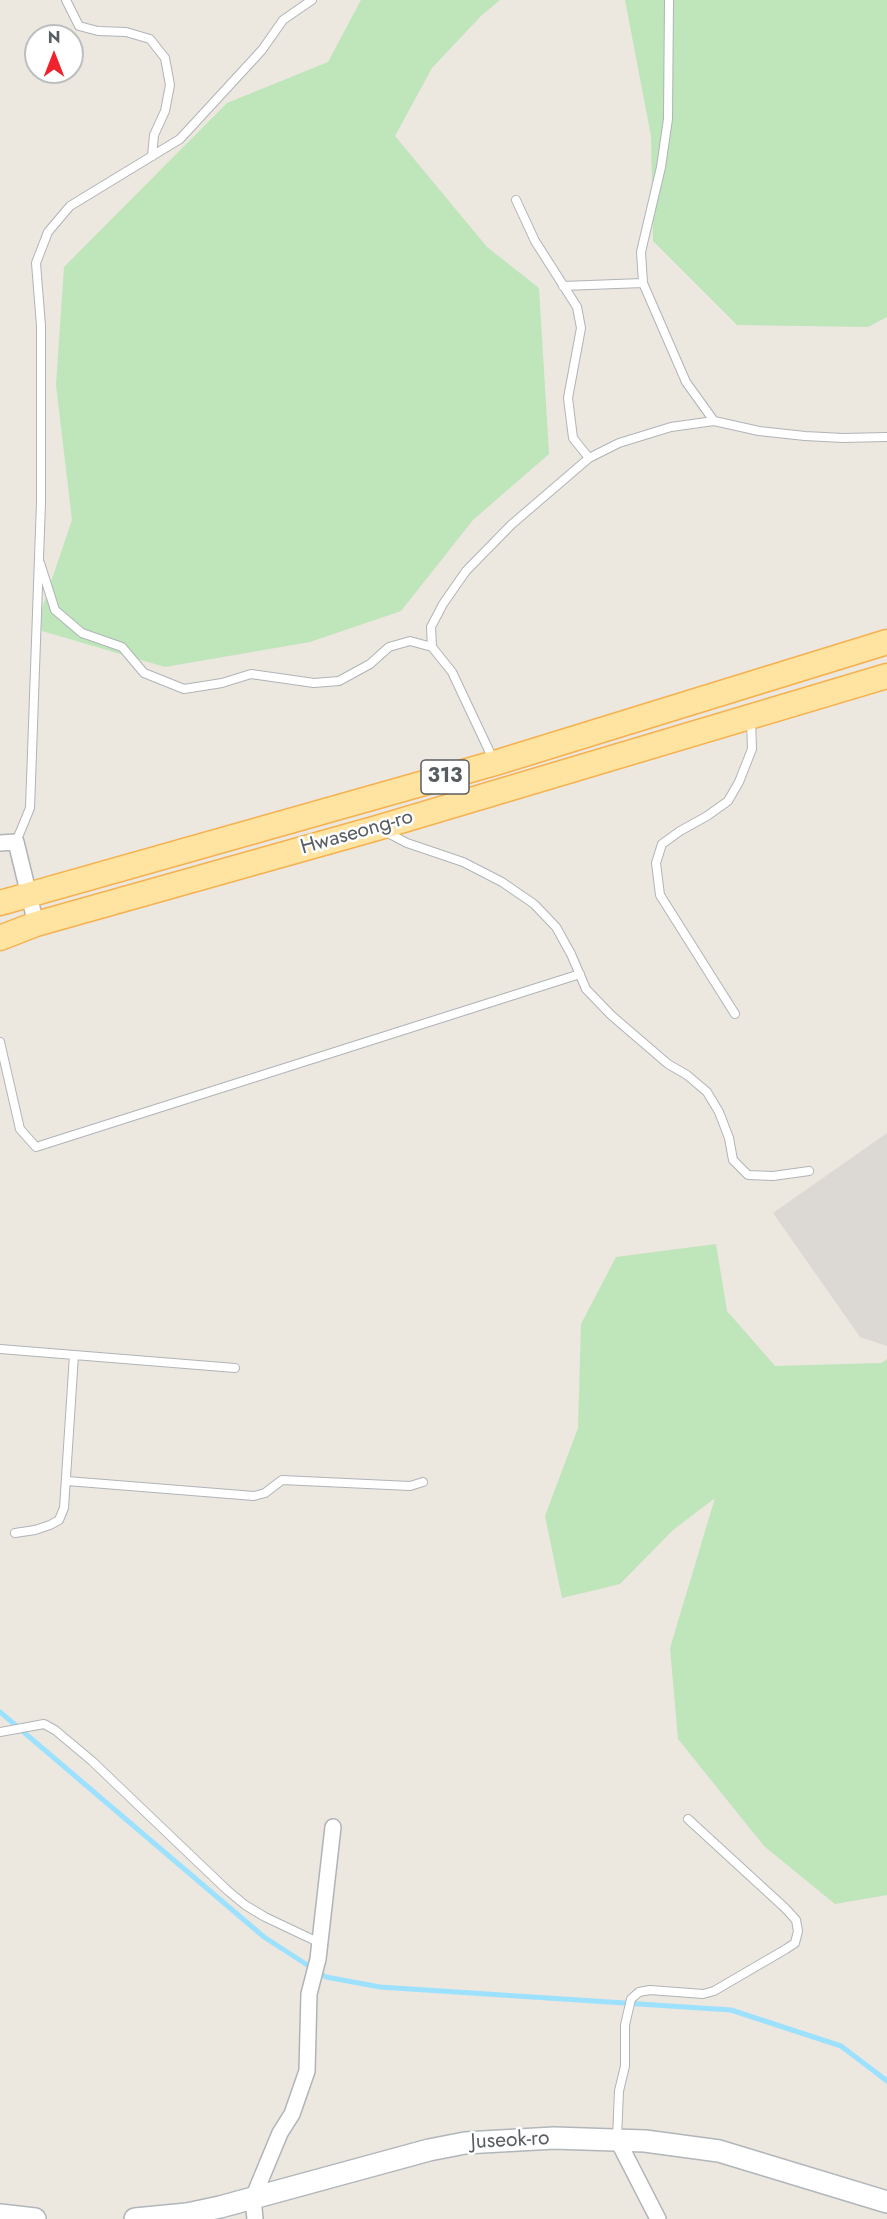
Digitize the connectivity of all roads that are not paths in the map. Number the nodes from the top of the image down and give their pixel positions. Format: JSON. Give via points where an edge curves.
{"nodes":[{"id":1,"x":66,"y":0,"type":"edge"},
{"id":2,"x":312,"y":0,"type":"edge"},
{"id":3,"x":669,"y":0,"type":"edge"},
{"id":4,"x":152,"y":156,"type":"junction"},
{"id":5,"x":516,"y":200,"type":"dead end"},
{"id":6,"x":642,"y":283,"type":"junction"},
{"id":7,"x":563,"y":286,"type":"junction"},
{"id":8,"x":714,"y":421,"type":"junction"},
{"id":9,"x":887,"y":437,"type":"edge"},
{"id":10,"x":589,"y":458,"type":"junction"},
{"id":11,"x":38,"y":559,"type":"junction"},
{"id":12,"x":887,"y":642,"type":"edge"},
{"id":13,"x":432,"y":647,"type":"junction"},
{"id":14,"x":887,"y":676,"type":"edge"},
{"id":15,"x":751,"y":715,"type":"junction"},
{"id":16,"x":495,"y":763,"type":"junction"},
{"id":17,"x":377,"y":828,"type":"junction"},
{"id":18,"x":8,"y":843,"type":"edge"},
{"id":19,"x":29,"y":895,"type":"junction"},
{"id":20,"x":0,"y":903,"type":"edge"},
{"id":21,"x":36,"y":924,"type":"junction"},
{"id":22,"x":0,"y":938,"type":"edge"},
{"id":23,"x":580,"y":974,"type":"junction"},
{"id":24,"x":735,"y":1014,"type":"dead end"},
{"id":25,"x":0,"y":1042,"type":"edge"},
{"id":26,"x":809,"y":1171,"type":"dead end"},
{"id":27,"x":0,"y":1349,"type":"edge"},
{"id":28,"x":74,"y":1355,"type":"junction"},
{"id":29,"x":235,"y":1368,"type":"dead end"},
{"id":30,"x":67,"y":1481,"type":"junction"},
{"id":31,"x":423,"y":1482,"type":"dead end"},
{"id":32,"x":15,"y":1533,"type":"dead end"},
{"id":33,"x":0,"y":1732,"type":"edge"},
{"id":34,"x":688,"y":1819,"type":"dead end"},
{"id":35,"x":333,"y":1827,"type":"dead end"},
{"id":36,"x":320,"y":1943,"type":"junction"},
{"id":37,"x":617,"y":2139,"type":"junction"},
{"id":38,"x":887,"y":2202,"type":"edge"},
{"id":39,"x":254,"y":2209,"type":"edge"},
{"id":40,"x":5,"y":2217,"type":"edge"},
{"id":41,"x":35,"y":2219,"type":"edge"},
{"id":42,"x":135,"y":2219,"type":"edge"},
{"id":43,"x":658,"y":2219,"type":"edge"}],
"edges":[{"from":1,"to":4,"type":"lane","via":[[80,26],[150,39],[165,58],[170,85],[165,111],[154,135]]},
{"from":2,"to":4,"type":"lane","via":[[283,20],[262,50],[180,139]]},
{"from":3,"to":6,"type":"lane","via":[[668,119],[641,252]]},
{"from":4,"to":11,"type":"lane","via":[[70,206],[48,232],[36,263],[41,326]]},
{"from":5,"to":7,"type":"lane"},
{"from":6,"to":7,"type":"lane"},
{"from":6,"to":8,"type":"lane","via":[[686,382]]},
{"from":7,"to":10,"type":"lane","via":[[577,307],[581,328],[568,399],[573,438]]},
{"from":8,"to":9,"type":"lane","via":[[805,436]]},
{"from":8,"to":10,"type":"lane","via":[[671,427],[619,443]]},
{"from":10,"to":13,"type":"lane","via":[[511,525],[466,571],[431,627]]},
{"from":11,"to":13,"type":"lane","via":[[55,610],[82,633],[122,647],[144,673],[184,689],[251,674],[314,683],[339,681],[389,647],[410,641]]},
{"from":11,"to":18,"type":"lane","via":[[30,808]]},
{"from":12,"to":16,"type":"main road","name":"Hwaseong-ro","number":"313"},
{"from":13,"to":16,"type":"lane","via":[[452,672]]},
{"from":14,"to":15,"type":"main road","name":"Hwaseong-ro","number":"313"},
{"from":15,"to":17,"type":"main road","name":"Hwaseong-ro","number":"313"},
{"from":15,"to":24,"type":"lane","via":[[752,749],[728,801],[662,844],[656,863],[660,895]]},
{"from":16,"to":19,"type":"main road","name":"Hwaseong-ro","number":"313"},
{"from":17,"to":21,"type":"main road","name":"Hwaseong-ro","number":"313"},
{"from":17,"to":23,"type":"lane","via":[[463,862],[534,904],[556,927]]},
{"from":18,"to":19,"type":"street"},
{"from":19,"to":20,"type":"main road","name":"Hwaseong-ro","number":"313"},
{"from":19,"to":21,"type":"street"},
{"from":21,"to":22,"type":"main road","name":"Hwaseong-ro","number":"313"},
{"from":23,"to":25,"type":"lane","via":[[36,1147],[20,1129]]},
{"from":23,"to":26,"type":"lane","via":[[586,989],[611,1015],[707,1092],[723,1121],[733,1160],[748,1175]]},
{"from":27,"to":28,"type":"lane"},
{"from":28,"to":29,"type":"lane"},
{"from":28,"to":30,"type":"lane"},
{"from":30,"to":31,"type":"lane","via":[[254,1496],[282,1480],[410,1486]]},
{"from":30,"to":32,"type":"lane","via":[[59,1520]]},
{"from":33,"to":36,"type":"lane","via":[[44,1724],[55,1730],[245,1905]]},
{"from":34,"to":37,"type":"lane","via":[[785,1908],[796,1920],[798,1931],[795,1943],[714,1991],[703,1994],[650,1990],[631,1999],[625,2025]]},
{"from":35,"to":36,"type":"street"},
{"from":36,"to":39,"type":"street","via":[[309,1994],[307,2071]]},
{"from":37,"to":38,"type":"main road","name":"Juseok-ro","via":[[719,2151]]},
{"from":37,"to":39,"type":"main road","name":"Juseok-ro","via":[[465,2143],[395,2158]]},
{"from":37,"to":43,"type":"street"},
{"from":39,"to":42,"type":"main road","name":"Juseok-ro"},
{"from":40,"to":41,"type":"main road"}]}
